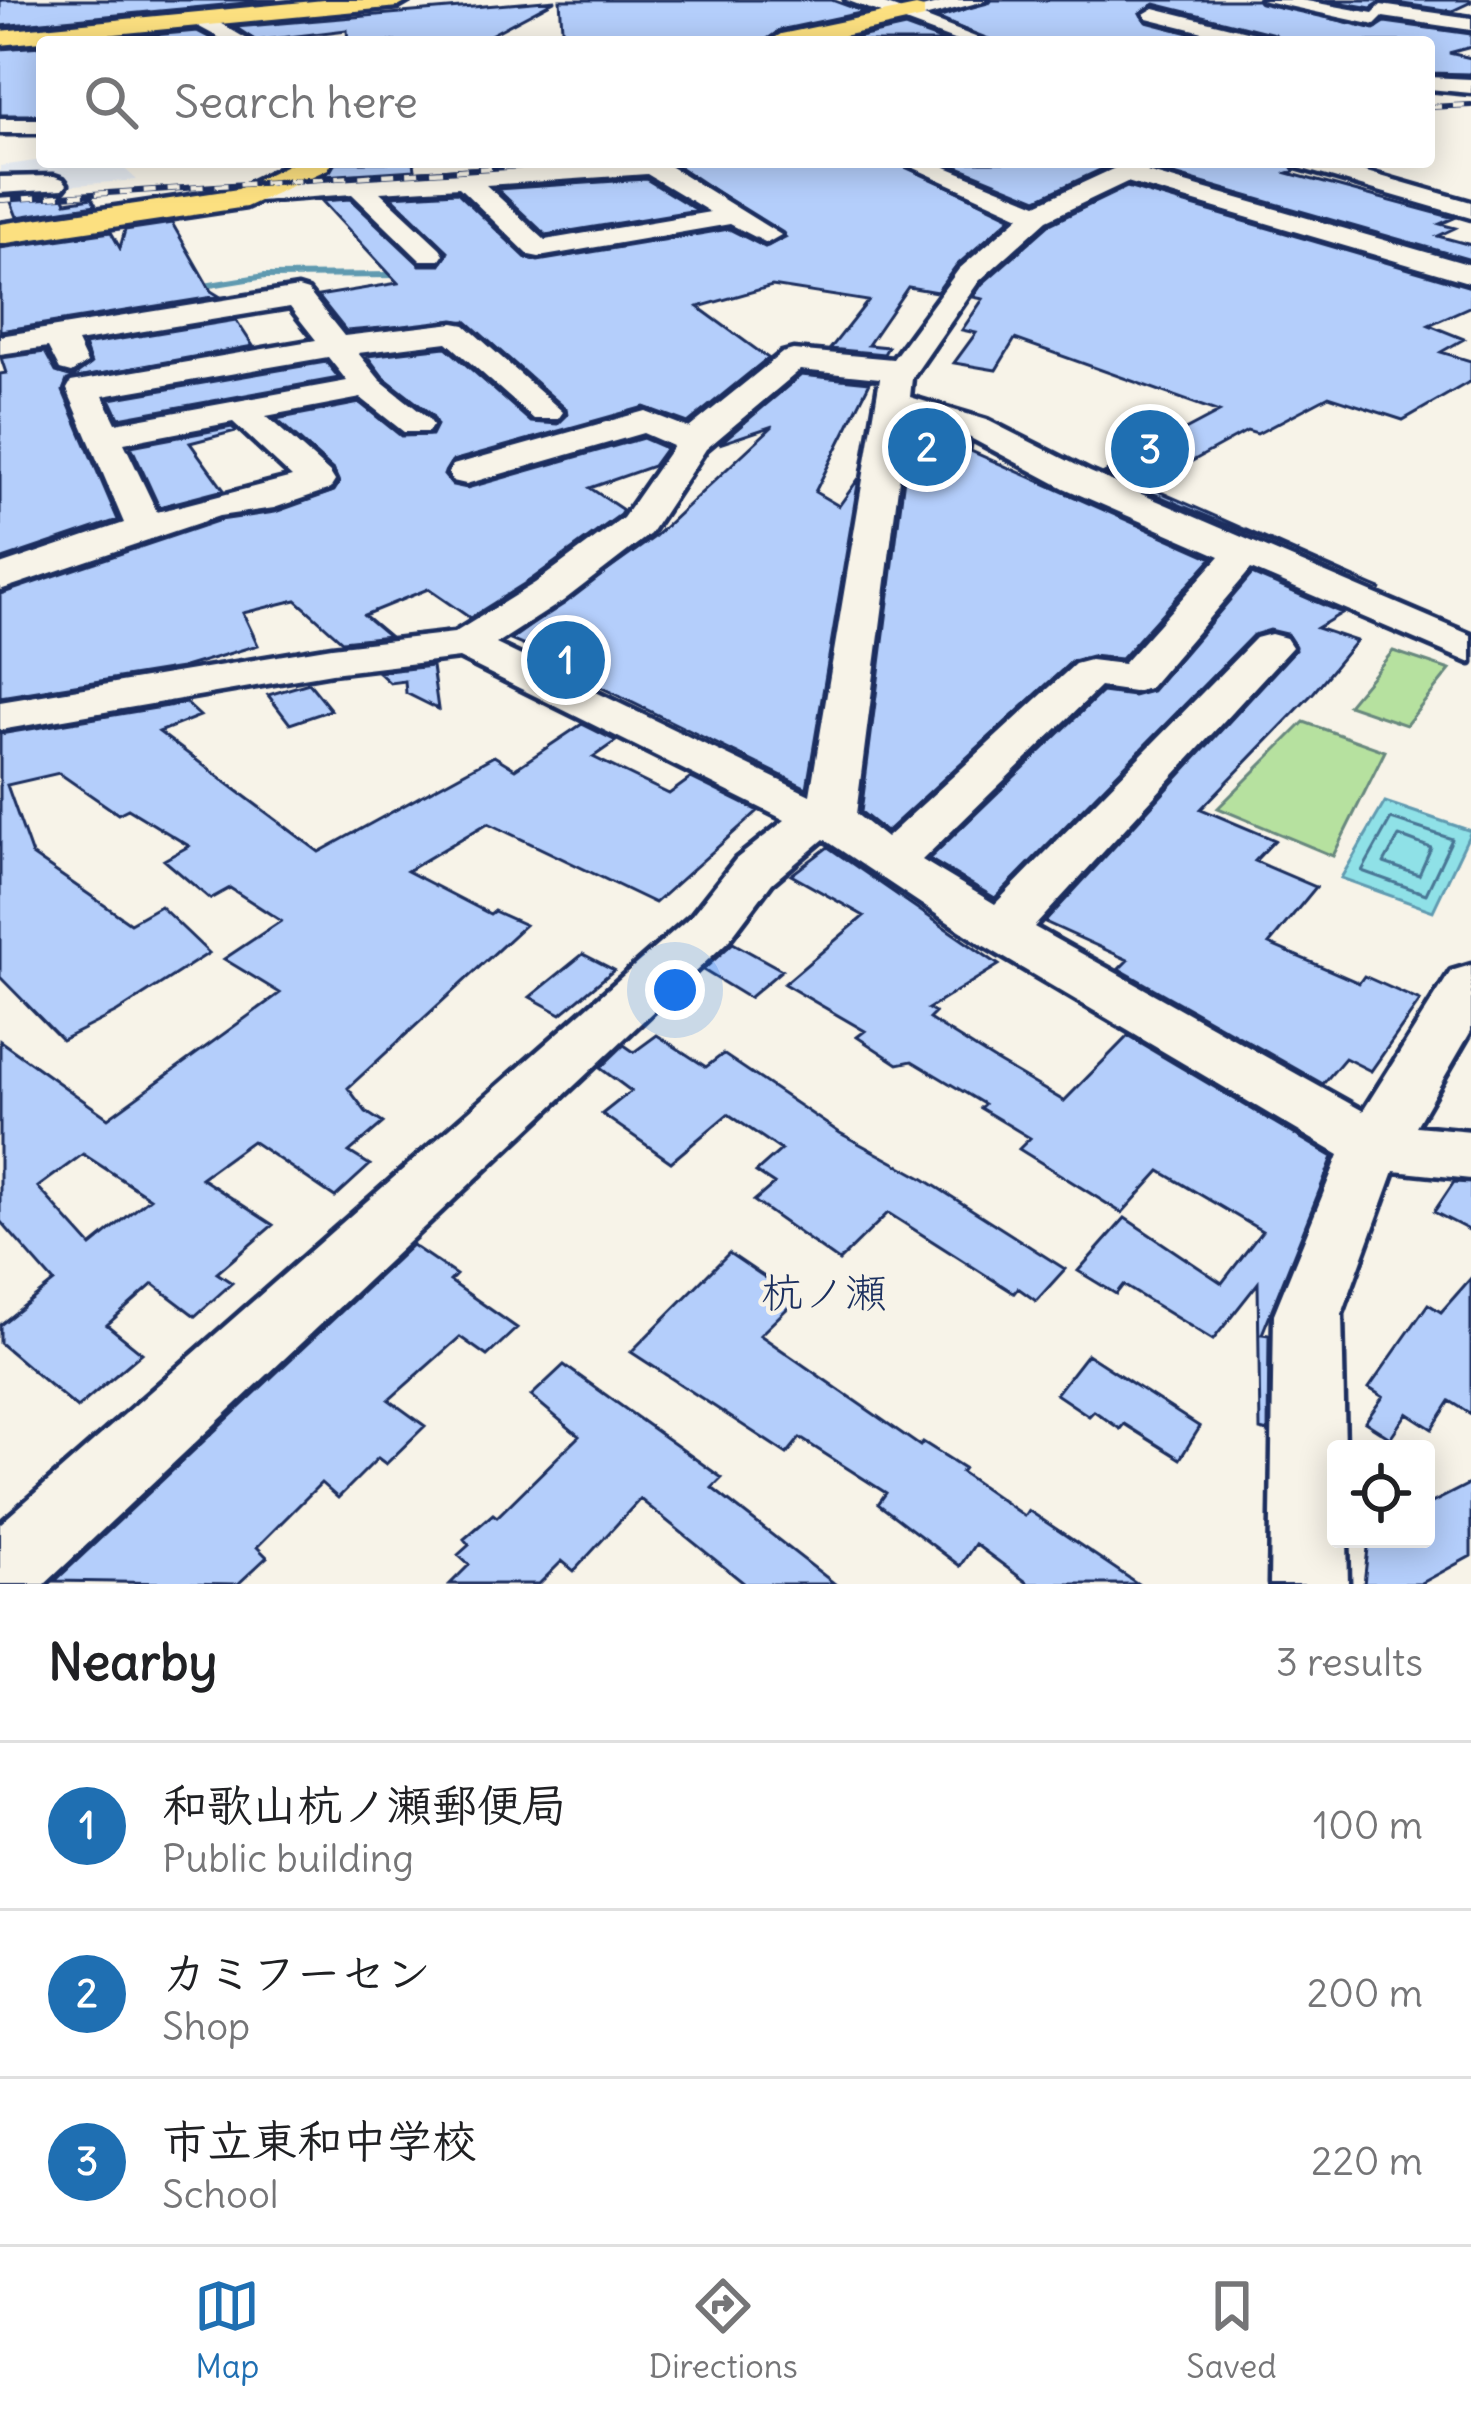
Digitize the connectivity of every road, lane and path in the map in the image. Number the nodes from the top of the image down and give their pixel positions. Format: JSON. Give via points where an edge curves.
{"nodes":[{"id":1,"x":339,"y":0,"type":"edge"},
{"id":2,"x":398,"y":0,"type":"edge"},
{"id":3,"x":855,"y":0,"type":"edge"},
{"id":4,"x":879,"y":0,"type":"edge"},
{"id":5,"x":980,"y":0,"type":"edge"},
{"id":6,"x":1270,"y":0,"type":"edge"},
{"id":7,"x":1382,"y":10,"type":"edge"},
{"id":8,"x":1154,"y":14,"type":"dead end"},
{"id":9,"x":910,"y":15,"type":"junction"},
{"id":10,"x":199,"y":19,"type":"junction"},
{"id":11,"x":1471,"y":24,"type":"edge"},
{"id":12,"x":954,"y":34,"type":"edge"},
{"id":13,"x":0,"y":35,"type":"edge"},
{"id":14,"x":1352,"y":35,"type":"dead end"},
{"id":15,"x":231,"y":36,"type":"edge"},
{"id":16,"x":810,"y":36,"type":"edge"},
{"id":17,"x":976,"y":36,"type":"edge"},
{"id":18,"x":1244,"y":36,"type":"edge"},
{"id":19,"x":1435,"y":84,"type":"edge"},
{"id":20,"x":1471,"y":89,"type":"edge"},
{"id":21,"x":1435,"y":93,"type":"edge"},
{"id":22,"x":36,"y":125,"type":"edge"},
{"id":23,"x":0,"y":126,"type":"edge"},
{"id":24,"x":306,"y":168,"type":"edge"},
{"id":25,"x":622,"y":168,"type":"edge"},
{"id":26,"x":655,"y":168,"type":"edge"},
{"id":27,"x":928,"y":168,"type":"edge"},
{"id":28,"x":1138,"y":168,"type":"edge"},
{"id":29,"x":1331,"y":168,"type":"edge"},
{"id":30,"x":1351,"y":168,"type":"edge"},
{"id":31,"x":1372,"y":168,"type":"edge"},
{"id":32,"x":1387,"y":168,"type":"edge"},
{"id":33,"x":561,"y":172,"type":"junction"},
{"id":34,"x":464,"y":177,"type":"junction"},
{"id":35,"x":54,"y":184,"type":"dead end"},
{"id":36,"x":356,"y":184,"type":"junction"},
{"id":37,"x":0,"y":185,"type":"edge"},
{"id":38,"x":259,"y":193,"type":"junction"},
{"id":39,"x":1471,"y":200,"type":"edge"},
{"id":40,"x":1039,"y":214,"type":"junction"},
{"id":41,"x":733,"y":216,"type":"junction"},
{"id":42,"x":641,"y":232,"type":"junction"},
{"id":43,"x":0,"y":234,"type":"edge"},
{"id":44,"x":767,"y":235,"type":"dead end"},
{"id":45,"x":430,"y":254,"type":"dead end"},
{"id":46,"x":1471,"y":274,"type":"edge"},
{"id":47,"x":58,"y":336,"type":"junction"},
{"id":48,"x":0,"y":345,"type":"edge"},
{"id":49,"x":338,"y":346,"type":"junction"},
{"id":50,"x":897,"y":386,"type":"junction"},
{"id":51,"x":368,"y":387,"type":"junction"},
{"id":52,"x":83,"y":389,"type":"junction"},
{"id":53,"x":241,"y":410,"type":"junction"},
{"id":54,"x":547,"y":412,"type":"dead end"},
{"id":55,"x":416,"y":425,"type":"dead end"},
{"id":56,"x":104,"y":436,"type":"junction"},
{"id":57,"x":693,"y":442,"type":"junction"},
{"id":58,"x":466,"y":472,"type":"dead end"},
{"id":59,"x":146,"y":528,"type":"junction"},
{"id":60,"x":1243,"y":554,"type":"junction"},
{"id":61,"x":0,"y":578,"type":"edge"},
{"id":62,"x":464,"y":645,"type":"junction"},
{"id":63,"x":1271,"y":646,"type":"dead end"},
{"id":64,"x":1471,"y":650,"type":"edge"},
{"id":65,"x":0,"y":716,"type":"edge"},
{"id":66,"x":825,"y":818,"type":"junction"},
{"id":67,"x":890,"y":862,"type":"junction"},
{"id":68,"x":1000,"y":931,"type":"junction"},
{"id":69,"x":1471,"y":984,"type":"edge"},
{"id":70,"x":1373,"y":1146,"type":"junction"},
{"id":71,"x":1471,"y":1155,"type":"edge"},
{"id":72,"x":0,"y":1574,"type":"edge"},
{"id":73,"x":1309,"y":1584,"type":"edge"}],
"edges":[{"from":1,"to":13,"type":"main road"},
{"from":2,"to":10,"type":"main road"},
{"from":3,"to":9,"type":"street"},
{"from":4,"to":9,"type":"street"},
{"from":5,"to":9,"type":"street"},
{"from":6,"to":7,"type":"street"},
{"from":7,"to":11,"type":"street"},
{"from":7,"to":14,"type":"street"},
{"from":8,"to":18,"type":"street"},
{"from":9,"to":12,"type":"street","via":[[905,22]]},
{"from":9,"to":16,"type":"main road"},
{"from":9,"to":17,"type":"street"},
{"from":10,"to":13,"type":"main road"},
{"from":10,"to":15,"type":"street"},
{"from":19,"to":20,"type":"street"},
{"from":20,"to":21,"type":"street"},
{"from":22,"to":23,"type":"street"},
{"from":24,"to":38,"type":"main road"},
{"from":25,"to":33,"type":"street"},
{"from":26,"to":41,"type":"street"},
{"from":27,"to":40,"type":"street"},
{"from":28,"to":40,"type":"street"},
{"from":28,"to":46,"type":"street"},
{"from":29,"to":39,"type":"street"},
{"from":30,"to":39,"type":"street"},
{"from":31,"to":39,"type":"street"},
{"from":32,"to":39,"type":"street"},
{"from":33,"to":34,"type":"street"},
{"from":33,"to":42,"type":"street"},
{"from":34,"to":36,"type":"street"},
{"from":34,"to":42,"type":"street","via":[[538,250]]},
{"from":35,"to":37,"type":"street"},
{"from":36,"to":38,"type":"street"},
{"from":36,"to":45,"type":"street"},
{"from":38,"to":43,"type":"main road"},
{"from":40,"to":50,"type":"street","via":[[969,275]]},
{"from":41,"to":42,"type":"street"},
{"from":41,"to":44,"type":"street"},
{"from":47,"to":48,"type":"street"},
{"from":47,"to":49,"type":"street","via":[[298,297]]},
{"from":47,"to":52,"type":"street"},
{"from":49,"to":51,"type":"street"},
{"from":49,"to":52,"type":"street"},
{"from":49,"to":54,"type":"street","via":[[454,332]]},
{"from":50,"to":57,"type":"street","via":[[794,360]]},
{"from":50,"to":60,"type":"street"},
{"from":50,"to":66,"type":"street"},
{"from":51,"to":53,"type":"street"},
{"from":51,"to":55,"type":"street"},
{"from":52,"to":56,"type":"street"},
{"from":53,"to":56,"type":"street"},
{"from":53,"to":59,"type":"street","via":[[317,482]]},
{"from":56,"to":59,"type":"street"},
{"from":57,"to":58,"type":"street","via":[[645,421]]},
{"from":57,"to":62,"type":"street","via":[[638,526]]},
{"from":59,"to":61,"type":"street"},
{"from":60,"to":64,"type":"street"},
{"from":60,"to":67,"type":"street","via":[[1134,679],[1090,673]]},
{"from":62,"to":65,"type":"street"},
{"from":62,"to":66,"type":"street"},
{"from":63,"to":68,"type":"street"},
{"from":66,"to":67,"type":"street"},
{"from":66,"to":72,"type":"street","via":[[754,872],[710,928]]},
{"from":67,"to":68,"type":"street"},
{"from":68,"to":70,"type":"street"},
{"from":69,"to":70,"type":"street"},
{"from":70,"to":71,"type":"street"},
{"from":70,"to":73,"type":"street","via":[[1308,1314]]}]}
